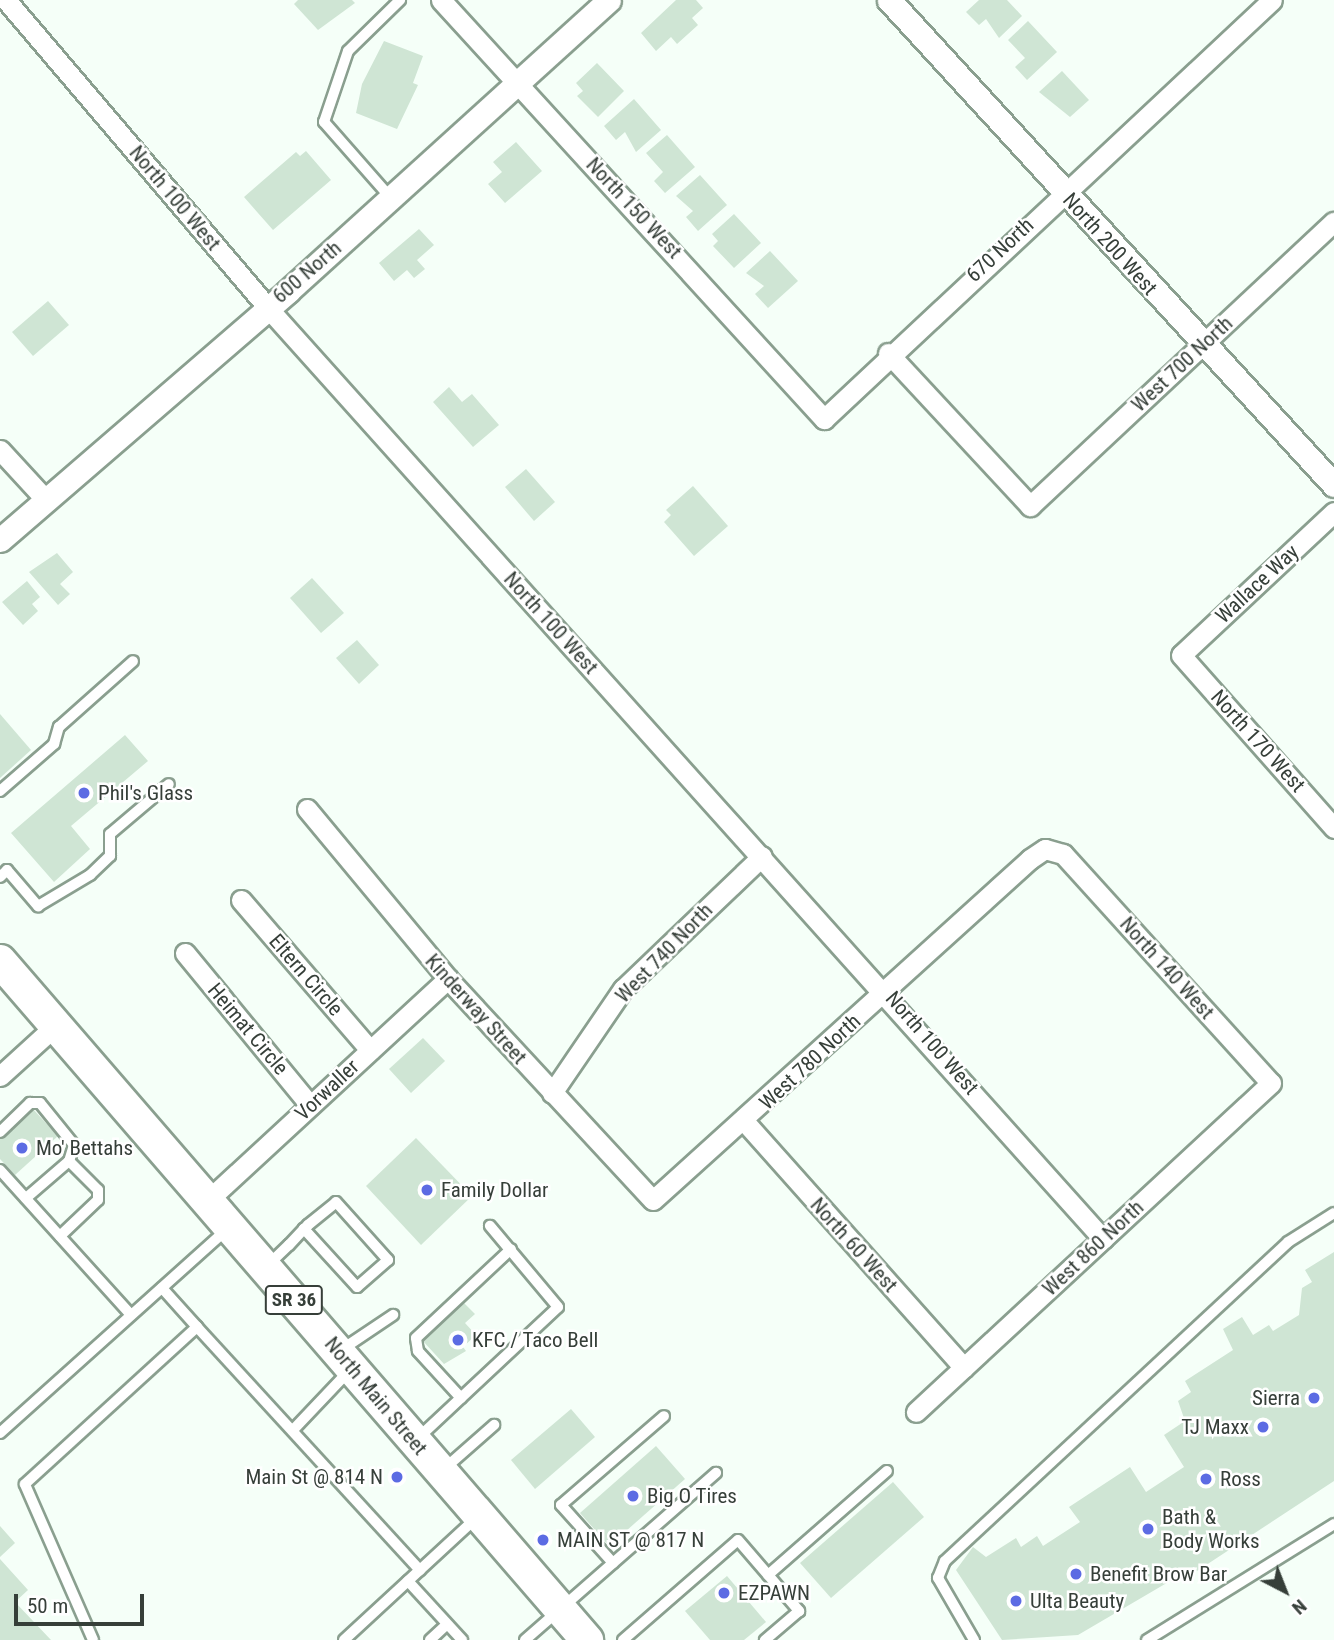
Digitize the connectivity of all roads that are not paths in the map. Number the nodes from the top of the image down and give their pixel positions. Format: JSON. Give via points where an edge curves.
{"nodes":[{"id":1,"x":6,"y":0,"type":"edge"},
{"id":2,"x":400,"y":0,"type":"edge"},
{"id":3,"x":441,"y":0,"type":"edge"},
{"id":4,"x":609,"y":0,"type":"edge"},
{"id":5,"x":889,"y":0,"type":"edge"},
{"id":6,"x":1272,"y":0,"type":"edge"},
{"id":7,"x":518,"y":83,"type":"junction"},
{"id":8,"x":1062,"y":192,"type":"junction"},
{"id":9,"x":391,"y":198,"type":"junction"},
{"id":10,"x":1334,"y":222,"type":"edge"},
{"id":11,"x":267,"y":307,"type":"junction"},
{"id":12,"x":1202,"y":344,"type":"junction"},
{"id":13,"x":888,"y":353,"type":"junction"},
{"id":14,"x":824,"y":419,"type":"joint"},
{"id":15,"x":0,"y":450,"type":"edge"},
{"id":16,"x":1334,"y":485,"type":"edge"},
{"id":17,"x":46,"y":500,"type":"junction"},
{"id":18,"x":1334,"y":512,"type":"edge"},
{"id":19,"x":0,"y":540,"type":"edge"},
{"id":20,"x":1181,"y":655,"type":"joint"},
{"id":21,"x":133,"y":661,"type":"dead end"},
{"id":22,"x":169,"y":785,"type":"dead end"},
{"id":23,"x":0,"y":791,"type":"edge"},
{"id":24,"x":1327,"y":805,"type":"edge"},
{"id":25,"x":307,"y":809,"type":"dead end"},
{"id":26,"x":1334,"y":828,"type":"edge"},
{"id":27,"x":1063,"y":854,"type":"joint"},
{"id":28,"x":762,"y":856,"type":"junction"},
{"id":29,"x":0,"y":877,"type":"edge"},
{"id":30,"x":241,"y":900,"type":"dead end"},
{"id":31,"x":185,"y":954,"type":"dead end"},
{"id":32,"x":0,"y":961,"type":"edge"},
{"id":33,"x":448,"y":979,"type":"junction"},
{"id":34,"x":886,"y":991,"type":"junction"},
{"id":35,"x":56,"y":1025,"type":"junction"},
{"id":36,"x":370,"y":1050,"type":"junction"},
{"id":37,"x":0,"y":1076,"type":"edge"},
{"id":38,"x":1271,"y":1083,"type":"joint"},
{"id":39,"x":552,"y":1093,"type":"junction"},
{"id":40,"x":310,"y":1105,"type":"junction"},
{"id":41,"x":745,"y":1122,"type":"junction"},
{"id":42,"x":0,"y":1132,"type":"edge"},
{"id":43,"x":69,"y":1161,"type":"junction"},
{"id":44,"x":0,"y":1170,"type":"edge"},
{"id":45,"x":26,"y":1198,"type":"junction"},
{"id":46,"x":653,"y":1200,"type":"joint"},
{"id":47,"x":207,"y":1201,"type":"junction"},
{"id":48,"x":1334,"y":1213,"type":"edge"},
{"id":49,"x":490,"y":1226,"type":"dead end"},
{"id":50,"x":230,"y":1227,"type":"junction"},
{"id":51,"x":304,"y":1229,"type":"junction"},
{"id":52,"x":60,"y":1236,"type":"junction"},
{"id":53,"x":1103,"y":1239,"type":"junction"},
{"id":54,"x":511,"y":1249,"type":"junction"},
{"id":55,"x":266,"y":1268,"type":"junction"},
{"id":56,"x":162,"y":1288,"type":"junction"},
{"id":57,"x":131,"y":1315,"type":"junction"},
{"id":58,"x":393,"y":1315,"type":"dead end"},
{"id":59,"x":197,"y":1327,"type":"junction"},
{"id":60,"x":345,"y":1360,"type":"junction"},
{"id":61,"x":964,"y":1368,"type":"junction"},
{"id":62,"x":461,"y":1398,"type":"junction"},
{"id":63,"x":916,"y":1412,"type":"dead end"},
{"id":64,"x":664,"y":1416,"type":"dead end"},
{"id":65,"x":494,"y":1425,"type":"dead end"},
{"id":66,"x":293,"y":1430,"type":"junction"},
{"id":67,"x":0,"y":1433,"type":"edge"},
{"id":68,"x":414,"y":1442,"type":"junction"},
{"id":69,"x":887,"y":1471,"type":"dead end"},
{"id":70,"x":441,"y":1472,"type":"junction"},
{"id":71,"x":716,"y":1473,"type":"dead end"},
{"id":72,"x":479,"y":1516,"type":"junction"},
{"id":73,"x":1334,"y":1524,"type":"edge"},
{"id":74,"x":613,"y":1563,"type":"junction"},
{"id":75,"x":421,"y":1570,"type":"junction"},
{"id":76,"x":768,"y":1574,"type":"junction"},
{"id":77,"x":408,"y":1581,"type":"junction"},
{"id":78,"x":560,"y":1610,"type":"junction"},
{"id":79,"x":447,"y":1624,"type":"junction"},
{"id":80,"x":93,"y":1640,"type":"edge"},
{"id":81,"x":344,"y":1640,"type":"edge"},
{"id":82,"x":430,"y":1640,"type":"edge"},
{"id":83,"x":462,"y":1640,"type":"edge"},
{"id":84,"x":525,"y":1640,"type":"edge"},
{"id":85,"x":587,"y":1640,"type":"edge"},
{"id":86,"x":622,"y":1640,"type":"edge"},
{"id":87,"x":765,"y":1640,"type":"edge"},
{"id":88,"x":974,"y":1640,"type":"edge"},
{"id":89,"x":1147,"y":1640,"type":"edge"}],
"edges":[{"from":1,"to":11,"type":"street","name":"North 100 West"},
{"from":2,"to":9,"type":"lane","via":[[348,51],[324,122]]},
{"from":3,"to":7,"type":"street","name":"North 150 West"},
{"from":4,"to":7,"type":"street","name":"600 North"},
{"from":5,"to":8,"type":"street","name":"North 200 West"},
{"from":6,"to":8,"type":"street","name":"670 North"},
{"from":7,"to":9,"type":"street","name":"600 North"},
{"from":7,"to":14,"type":"street","name":"North 150 West"},
{"from":8,"to":12,"type":"street","name":"North 200 West"},
{"from":8,"to":13,"type":"street","name":"670 North"},
{"from":9,"to":11,"type":"street","name":"600 North"},
{"from":10,"to":12,"type":"street","name":"West 700 North"},
{"from":11,"to":17,"type":"street","name":"600 North"},
{"from":11,"to":28,"type":"street","name":"North 100 West"},
{"from":12,"to":13,"type":"street","name":"West 700 North","via":[[1030,506]]},
{"from":12,"to":16,"type":"street","name":"North 200 West","via":[[1286,427]]},
{"from":13,"to":14,"type":"street","name":"670 North"},
{"from":15,"to":17,"type":"street"},
{"from":17,"to":19,"type":"street","name":"600 North"},
{"from":18,"to":20,"type":"street","name":"Wallace Way"},
{"from":20,"to":24,"type":"street","name":"North 170 West"},
{"from":21,"to":23,"type":"lane"},
{"from":22,"to":29,"type":"lane","via":[[110,835],[110,856],[38,906],[7,870]]},
{"from":24,"to":26,"type":"street","name":"North 170 West"},
{"from":25,"to":33,"type":"street","name":"Kinderway Street"},
{"from":27,"to":34,"type":"street","name":"West 780 North","via":[[1045,849],[1030,859]]},
{"from":27,"to":38,"type":"street","name":"North 140 West"},
{"from":28,"to":34,"type":"street","name":"North 100 West"},
{"from":28,"to":39,"type":"street","name":"West 740 North","via":[[624,989]]},
{"from":30,"to":36,"type":"street","name":"Eltern Circle"},
{"from":31,"to":40,"type":"street","name":"Heimat Circle"},
{"from":32,"to":35,"type":"highway","name":"North Main Street","number":"SR 36"},
{"from":33,"to":36,"type":"street","name":"Vorwaller"},
{"from":33,"to":39,"type":"street","name":"Kinderway Street"},
{"from":34,"to":41,"type":"street","name":"West 780 North"},
{"from":34,"to":53,"type":"street","name":"North 100 West"},
{"from":35,"to":37,"type":"street"},
{"from":35,"to":47,"type":"highway","name":"North Main Street","number":"SR 36"},
{"from":36,"to":40,"type":"street","name":"Vorwaller"},
{"from":38,"to":53,"type":"street","name":"West 860 North"},
{"from":39,"to":46,"type":"street","name":"Kinderway Street"},
{"from":40,"to":47,"type":"street","name":"Vorwaller"},
{"from":41,"to":46,"type":"street","name":"West 780 North"},
{"from":41,"to":61,"type":"street","name":"North 60 West"},
{"from":42,"to":43,"type":"lane","via":[[30,1103],[40,1103],[74,1145]]},
{"from":43,"to":45,"type":"lane"},
{"from":43,"to":52,"type":"lane","via":[[98,1190],[98,1200]]},
{"from":44,"to":45,"type":"lane"},
{"from":45,"to":52,"type":"lane"},
{"from":47,"to":50,"type":"highway","name":"North Main Street","number":"SR 36"},
{"from":48,"to":88,"type":"lane","via":[[1288,1242],[945,1561],[938,1578]]},
{"from":49,"to":54,"type":"lane"},
{"from":50,"to":55,"type":"highway","name":"North Main Street","number":"SR 36"},
{"from":50,"to":56,"type":"lane"},
{"from":51,"to":51,"type":"lane","via":[[336,1202],[388,1259],[357,1287]]},
{"from":51,"to":55,"type":"lane"},
{"from":52,"to":57,"type":"lane"},
{"from":53,"to":61,"type":"street","name":"West 860 North"},
{"from":54,"to":62,"type":"lane","via":[[416,1338],[418,1352]]},
{"from":54,"to":62,"type":"lane","via":[[558,1307]]},
{"from":55,"to":60,"type":"highway","name":"North Main Street","number":"SR 36"},
{"from":56,"to":57,"type":"lane"},
{"from":56,"to":59,"type":"lane"},
{"from":57,"to":67,"type":"lane"},
{"from":58,"to":60,"type":"lane"},
{"from":59,"to":66,"type":"lane"},
{"from":59,"to":80,"type":"lane","via":[[24,1484]]},
{"from":60,"to":66,"type":"lane"},
{"from":60,"to":68,"type":"highway","name":"North Main Street","number":"SR 36"},
{"from":61,"to":63,"type":"street","name":"West 860 North"},
{"from":62,"to":68,"type":"lane"},
{"from":64,"to":74,"type":"lane","via":[[561,1505]]},
{"from":65,"to":70,"type":"lane"},
{"from":66,"to":75,"type":"lane"},
{"from":68,"to":70,"type":"highway","name":"North Main Street","number":"SR 36"},
{"from":69,"to":76,"type":"lane"},
{"from":70,"to":72,"type":"highway","name":"North Main Street","number":"SR 36"},
{"from":71,"to":74,"type":"lane"},
{"from":72,"to":75,"type":"lane"},
{"from":72,"to":78,"type":"highway","name":"North Main Street","number":"SR 36"},
{"from":73,"to":89,"type":"lane"},
{"from":74,"to":78,"type":"lane"},
{"from":75,"to":77,"type":"lane"},
{"from":76,"to":86,"type":"lane","via":[[738,1540]]},
{"from":76,"to":87,"type":"lane","via":[[799,1611]]},
{"from":77,"to":79,"type":"lane"},
{"from":77,"to":81,"type":"lane"},
{"from":78,"to":84,"type":"lane"},
{"from":78,"to":85,"type":"highway","name":"North Main Street","number":"SR 36"},
{"from":79,"to":82,"type":"lane"},
{"from":79,"to":83,"type":"lane"}]}
